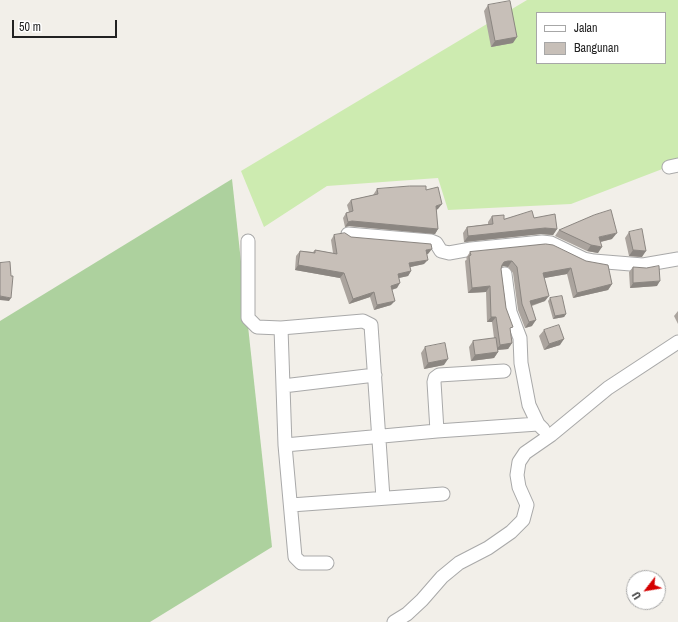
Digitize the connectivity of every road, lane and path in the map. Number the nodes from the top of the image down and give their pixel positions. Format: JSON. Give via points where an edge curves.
{"nodes":[{"id":1,"x":348,"y":234,"type":"edge"},
{"id":2,"x":248,"y":241,"type":"dead end"},
{"id":3,"x":678,"y":259,"type":"edge"},
{"id":4,"x":504,"y":274,"type":"dead end"},
{"id":5,"x":281,"y":328,"type":"junction"},
{"id":6,"x":678,"y":342,"type":"edge"},
{"id":7,"x":504,"y":371,"type":"dead end"},
{"id":8,"x":375,"y":375,"type":"junction"},
{"id":9,"x":283,"y":386,"type":"junction"},
{"id":10,"x":538,"y":424,"type":"junction"},
{"id":11,"x":437,"y":431,"type":"junction"},
{"id":12,"x":551,"y":435,"type":"junction"},
{"id":13,"x":380,"y":437,"type":"junction"},
{"id":14,"x":285,"y":444,"type":"junction"},
{"id":15,"x":443,"y":494,"type":"dead end"},
{"id":16,"x":383,"y":498,"type":"junction"},
{"id":17,"x":291,"y":505,"type":"junction"},
{"id":18,"x":327,"y":563,"type":"dead end"},
{"id":19,"x":394,"y":622,"type":"edge"}],
"edges":[{"from":1,"to":3,"type":"street","via":[[431,241],[449,253],[542,242],[594,261],[643,265]]},
{"from":2,"to":5,"type":"street","via":[[248,318],[257,327]]},
{"from":4,"to":10,"type":"street","via":[[510,312],[520,338],[521,364],[528,399]]},
{"from":5,"to":8,"type":"street","via":[[363,321],[371,325]]},
{"from":5,"to":9,"type":"street"},
{"from":6,"to":12,"type":"street","via":[[608,388]]},
{"from":7,"to":11,"type":"street","via":[[438,375],[434,382]]},
{"from":8,"to":9,"type":"street"},
{"from":8,"to":13,"type":"street"},
{"from":9,"to":14,"type":"street"},
{"from":10,"to":11,"type":"street"},
{"from":10,"to":12,"type":"street"},
{"from":11,"to":13,"type":"street"},
{"from":12,"to":19,"type":"street","via":[[525,453],[519,462],[519,487],[527,505],[522,520],[511,532],[442,576],[422,600]]},
{"from":13,"to":14,"type":"street"},
{"from":13,"to":16,"type":"street"},
{"from":14,"to":17,"type":"street"},
{"from":15,"to":16,"type":"street"},
{"from":16,"to":17,"type":"street"},
{"from":17,"to":18,"type":"street","via":[[295,557],[301,563]]}]}
